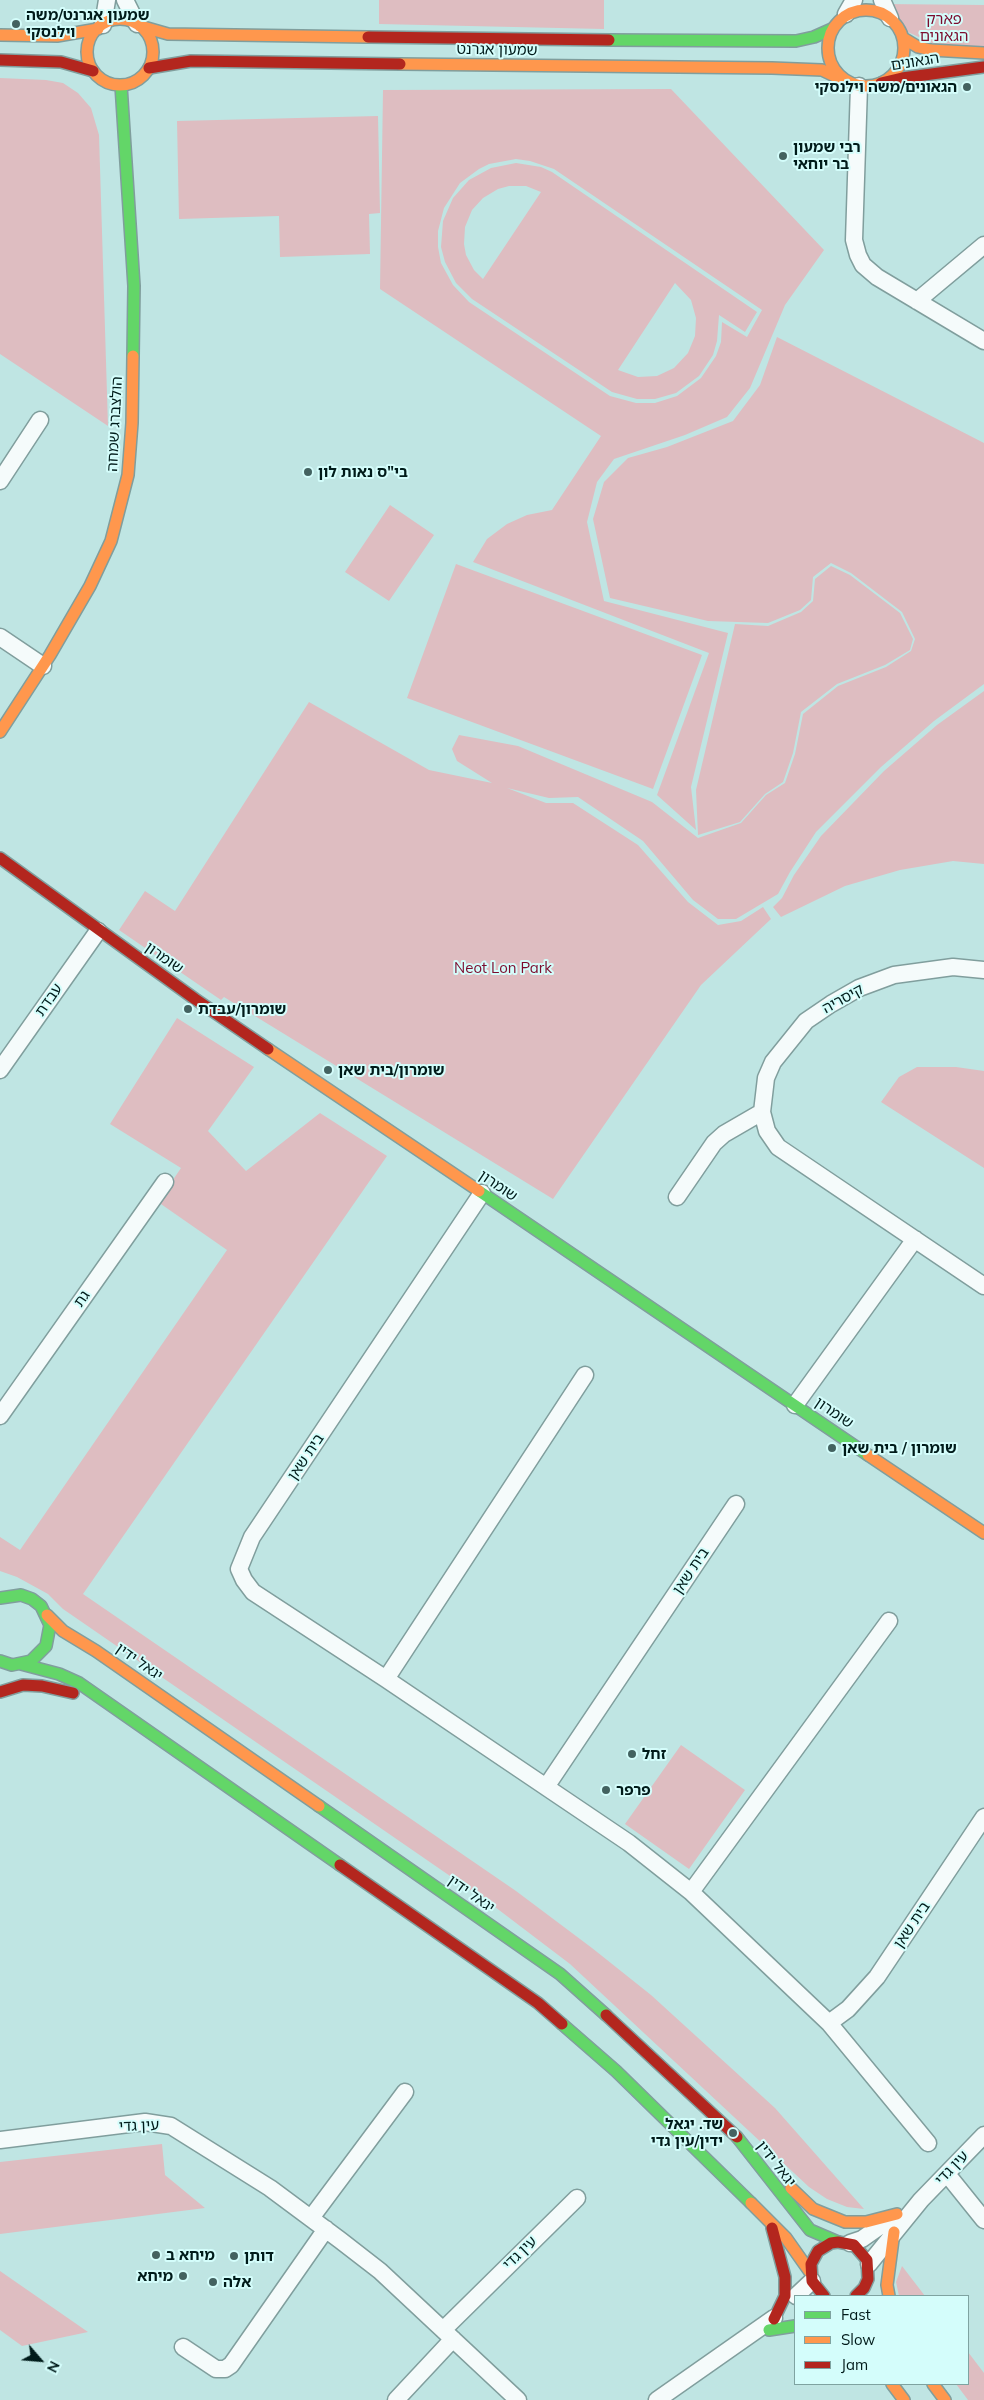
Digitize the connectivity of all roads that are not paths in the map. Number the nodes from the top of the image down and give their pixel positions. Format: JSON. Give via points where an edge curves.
{"nodes":[{"id":1,"x":107,"y":0,"type":"edge"},
{"id":2,"x":125,"y":0,"type":"edge"},
{"id":3,"x":854,"y":0,"type":"edge"},
{"id":4,"x":882,"y":0,"type":"edge"},
{"id":5,"x":846,"y":14,"type":"junction"},
{"id":6,"x":890,"y":18,"type":"junction"},
{"id":7,"x":138,"y":25,"type":"junction"},
{"id":8,"x":100,"y":27,"type":"junction"},
{"id":9,"x":832,"y":29,"type":"junction"},
{"id":10,"x":0,"y":35,"type":"edge"},
{"id":11,"x":903,"y":38,"type":"junction"},
{"id":12,"x":984,"y":53,"type":"edge"},
{"id":13,"x":0,"y":60,"type":"edge"},
{"id":14,"x":984,"y":67,"type":"edge"},
{"id":15,"x":149,"y":68,"type":"junction"},
{"id":16,"x":93,"y":71,"type":"junction"},
{"id":17,"x":851,"y":83,"type":"junction"},
{"id":18,"x":881,"y":83,"type":"junction"},
{"id":19,"x":121,"y":85,"type":"junction"},
{"id":20,"x":984,"y":245,"type":"edge"},
{"id":21,"x":917,"y":301,"type":"junction"},
{"id":22,"x":984,"y":341,"type":"edge"},
{"id":23,"x":40,"y":420,"type":"dead end"},
{"id":24,"x":0,"y":481,"type":"edge"},
{"id":25,"x":0,"y":636,"type":"edge"},
{"id":26,"x":43,"y":666,"type":"junction"},
{"id":27,"x":0,"y":732,"type":"edge"},
{"id":28,"x":0,"y":858,"type":"edge"},
{"id":29,"x":98,"y":930,"type":"junction"},
{"id":30,"x":984,"y":970,"type":"edge"},
{"id":31,"x":0,"y":1070,"type":"edge"},
{"id":32,"x":762,"y":1112,"type":"junction"},
{"id":33,"x":165,"y":1182,"type":"dead end"},
{"id":34,"x":482,"y":1193,"type":"junction"},
{"id":35,"x":677,"y":1197,"type":"dead end"},
{"id":36,"x":915,"y":1239,"type":"junction"},
{"id":37,"x":984,"y":1286,"type":"edge"},
{"id":38,"x":585,"y":1375,"type":"dead end"},
{"id":39,"x":795,"y":1405,"type":"junction"},
{"id":40,"x":0,"y":1416,"type":"edge"},
{"id":41,"x":736,"y":1504,"type":"dead end"},
{"id":42,"x":984,"y":1533,"type":"edge"},
{"id":43,"x":3,"y":1594,"type":"edge"},
{"id":44,"x":47,"y":1615,"type":"junction"},
{"id":45,"x":889,"y":1621,"type":"dead end"},
{"id":46,"x":0,"y":1661,"type":"edge"},
{"id":47,"x":17,"y":1665,"type":"junction"},
{"id":48,"x":0,"y":1674,"type":"edge"},
{"id":49,"x":386,"y":1679,"type":"junction"},
{"id":50,"x":0,"y":1692,"type":"edge"},
{"id":51,"x":138,"y":1724,"type":"junction"},
{"id":52,"x":546,"y":1787,"type":"junction"},
{"id":53,"x":984,"y":1817,"type":"edge"},
{"id":54,"x":691,"y":1892,"type":"junction"},
{"id":55,"x":829,"y":2023,"type":"junction"},
{"id":56,"x":405,"y":2092,"type":"dead end"},
{"id":57,"x":984,"y":2135,"type":"edge"},
{"id":58,"x":736,"y":2136,"type":"junction"},
{"id":59,"x":0,"y":2140,"type":"edge"},
{"id":60,"x":928,"y":2143,"type":"dead end"},
{"id":61,"x":947,"y":2174,"type":"junction"},
{"id":62,"x":577,"y":2198,"type":"dead end"},
{"id":63,"x":921,"y":2200,"type":"junction"},
{"id":64,"x":897,"y":2214,"type":"junction"},
{"id":65,"x":311,"y":2218,"type":"junction"},
{"id":66,"x":984,"y":2220,"type":"edge"},
{"id":67,"x":770,"y":2221,"type":"junction"},
{"id":68,"x":326,"y":2229,"type":"junction"},
{"id":69,"x":894,"y":2232,"type":"junction"},
{"id":70,"x":844,"y":2242,"type":"junction"},
{"id":71,"x":868,"y":2272,"type":"junction"},
{"id":72,"x":811,"y":2276,"type":"junction"},
{"id":73,"x":797,"y":2295,"type":"edge"},
{"id":74,"x":823,"y":2295,"type":"edge"},
{"id":75,"x":857,"y":2295,"type":"edge"},
{"id":76,"x":873,"y":2295,"type":"edge"},
{"id":77,"x":889,"y":2295,"type":"edge"},
{"id":78,"x":794,"y":2299,"type":"edge"},
{"id":79,"x":794,"y":2314,"type":"edge"},
{"id":80,"x":772,"y":2324,"type":"junction"},
{"id":81,"x":794,"y":2326,"type":"edge"},
{"id":82,"x":448,"y":2335,"type":"junction"},
{"id":83,"x":183,"y":2348,"type":"dead end"},
{"id":84,"x":893,"y":2385,"type":"edge"},
{"id":85,"x":934,"y":2385,"type":"edge"},
{"id":86,"x":396,"y":2400,"type":"edge"},
{"id":87,"x":518,"y":2400,"type":"edge"},
{"id":88,"x":657,"y":2400,"type":"edge"},
{"id":89,"x":904,"y":2400,"type":"edge"},
{"id":90,"x":945,"y":2400,"type":"edge"}],
"edges":[{"from":1,"to":8,"type":"street"},
{"from":2,"to":7,"type":"street"},
{"from":3,"to":5,"type":"street"},
{"from":4,"to":6,"type":"street"},
{"from":5,"to":6,"type":"street","via":[[868,9]]},
{"from":5,"to":9,"type":"street"},
{"from":6,"to":11,"type":"street"},
{"from":7,"to":8,"type":"street","via":[[118,20]]},
{"from":7,"to":9,"type":"street","name":"שמעון אגרנט","via":[[168,34],[192,35],[770,42],[814,38]]},
{"from":7,"to":15,"type":"street","via":[[148,34],[152,45]]},
{"from":8,"to":10,"type":"street","via":[[57,36]]},
{"from":8,"to":16,"type":"street","via":[[91,38],[88,49]]},
{"from":9,"to":17,"type":"street","via":[[827,51],[832,67]]},
{"from":11,"to":12,"type":"street","name":"הגאונים","via":[[931,50]]},
{"from":11,"to":18,"type":"street","via":[[904,52],[900,65],[893,76]]},
{"from":13,"to":16,"type":"street","via":[[61,62]]},
{"from":14,"to":18,"type":"street","name":"הגאונים"},
{"from":15,"to":17,"type":"street","name":"שמעון אגרנט","via":[[191,61],[772,68],[822,70]]},
{"from":15,"to":19,"type":"street","via":[[137,80]]},
{"from":16,"to":19,"type":"street","via":[[105,81]]},
{"from":17,"to":18,"type":"street","via":[[868,86]]},
{"from":17,"to":21,"type":"street","via":[[856,250],[863,265],[872,273]]},
{"from":19,"to":26,"type":"street","name":"הולצברג שמחה","via":[[134,286],[128,475],[111,541],[90,586]]},
{"from":20,"to":21,"type":"street"},
{"from":21,"to":22,"type":"street"},
{"from":23,"to":24,"type":"street"},
{"from":25,"to":26,"type":"street"},
{"from":26,"to":27,"type":"street","name":"הולצברג שמחה"},
{"from":28,"to":29,"type":"street","name":"שומרון"},
{"from":29,"to":31,"type":"street","name":"עבדת"},
{"from":29,"to":34,"type":"street","name":"שומרון","via":[[194,999]]},
{"from":30,"to":32,"type":"street","name":"קיסריה","via":[[953,967],[894,975],[859,988],[831,1004],[806,1021],[773,1062],[766,1078]]},
{"from":32,"to":35,"type":"street","via":[[714,1143]]},
{"from":32,"to":36,"type":"street","name":"קיסריה","via":[[767,1131],[778,1147]]},
{"from":33,"to":40,"type":"street","name":"גת"},
{"from":34,"to":39,"type":"street","name":"שומרון"},
{"from":34,"to":49,"type":"street","name":"בית שאן","via":[[252,1537],[240,1569],[252,1592]]},
{"from":36,"to":37,"type":"street","name":"קיסריה"},
{"from":36,"to":39,"type":"street"},
{"from":38,"to":49,"type":"street"},
{"from":39,"to":42,"type":"street","name":"שומרון"},
{"from":41,"to":52,"type":"street","name":"בית שאן"},
{"from":43,"to":44,"type":"street","name":"יגאל ידין","via":[[32,1599]]},
{"from":44,"to":47,"type":"street","via":[[50,1636],[46,1646],[31,1661]]},
{"from":44,"to":58,"type":"street","name":"יגאל ידין","via":[[63,1631],[560,1974]]},
{"from":45,"to":54,"type":"street"},
{"from":46,"to":47,"type":"street"},
{"from":47,"to":48,"type":"street"},
{"from":47,"to":51,"type":"street","via":[[59,1674],[79,1683]]},
{"from":49,"to":52,"type":"street","name":"בית שאן"},
{"from":50,"to":51,"type":"street","via":[[23,1685],[66,1690]]},
{"from":51,"to":67,"type":"street","via":[[538,2003],[616,2071]]},
{"from":52,"to":54,"type":"street","name":"בית שאן","via":[[629,1843]]},
{"from":53,"to":55,"type":"street","name":"בית שאן","via":[[877,1977],[848,2009]]},
{"from":54,"to":55,"type":"street","name":"בית שאן"},
{"from":55,"to":60,"type":"street","name":"בית שאן"},
{"from":56,"to":65,"type":"street"},
{"from":57,"to":61,"type":"street","name":"עין גדי"},
{"from":58,"to":64,"type":"street","via":[[813,2209],[845,2222],[866,2222]]},
{"from":58,"to":70,"type":"street","name":"יגאל ידין","via":[[810,2230]]},
{"from":59,"to":65,"type":"street","name":"עין גדי","via":[[145,2122],[171,2126],[270,2188]]},
{"from":61,"to":63,"type":"street","name":"עין גדי"},
{"from":61,"to":66,"type":"street"},
{"from":62,"to":82,"type":"street","name":"עין גדי"},
{"from":63,"to":64,"type":"street","name":"עין גדי"},
{"from":63,"to":69,"type":"street","name":"עין גדי"},
{"from":64,"to":70,"type":"street","name":"עין גדי","via":[[862,2239]]},
{"from":65,"to":68,"type":"street","name":"עין גדי"},
{"from":67,"to":72,"type":"street","via":[[786,2238]]},
{"from":67,"to":80,"type":"street","via":[[784,2277],[784,2296]]},
{"from":68,"to":82,"type":"street","name":"עין גדי","via":[[380,2271]]},
{"from":68,"to":83,"type":"street","via":[[231,2365],[216,2369]]},
{"from":69,"to":71,"type":"street","name":"עין גדי"},
{"from":69,"to":77,"type":"street","via":[[887,2285]]},
{"from":70,"to":71,"type":"street","via":[[862,2251]]},
{"from":70,"to":72,"type":"street","via":[[830,2243],[818,2251],[811,2264]]},
{"from":71,"to":75,"type":"street","via":[[864,2288]]},
{"from":71,"to":76,"type":"street"},
{"from":72,"to":73,"type":"street"},
{"from":72,"to":74,"type":"street"},
{"from":78,"to":80,"type":"street"},
{"from":79,"to":80,"type":"street"},
{"from":80,"to":81,"type":"street"},
{"from":80,"to":88,"type":"street"},
{"from":82,"to":86,"type":"street","name":"עין גדי"},
{"from":82,"to":87,"type":"street","name":"עין גדי"},
{"from":84,"to":89,"type":"street"},
{"from":85,"to":90,"type":"street"}]}
